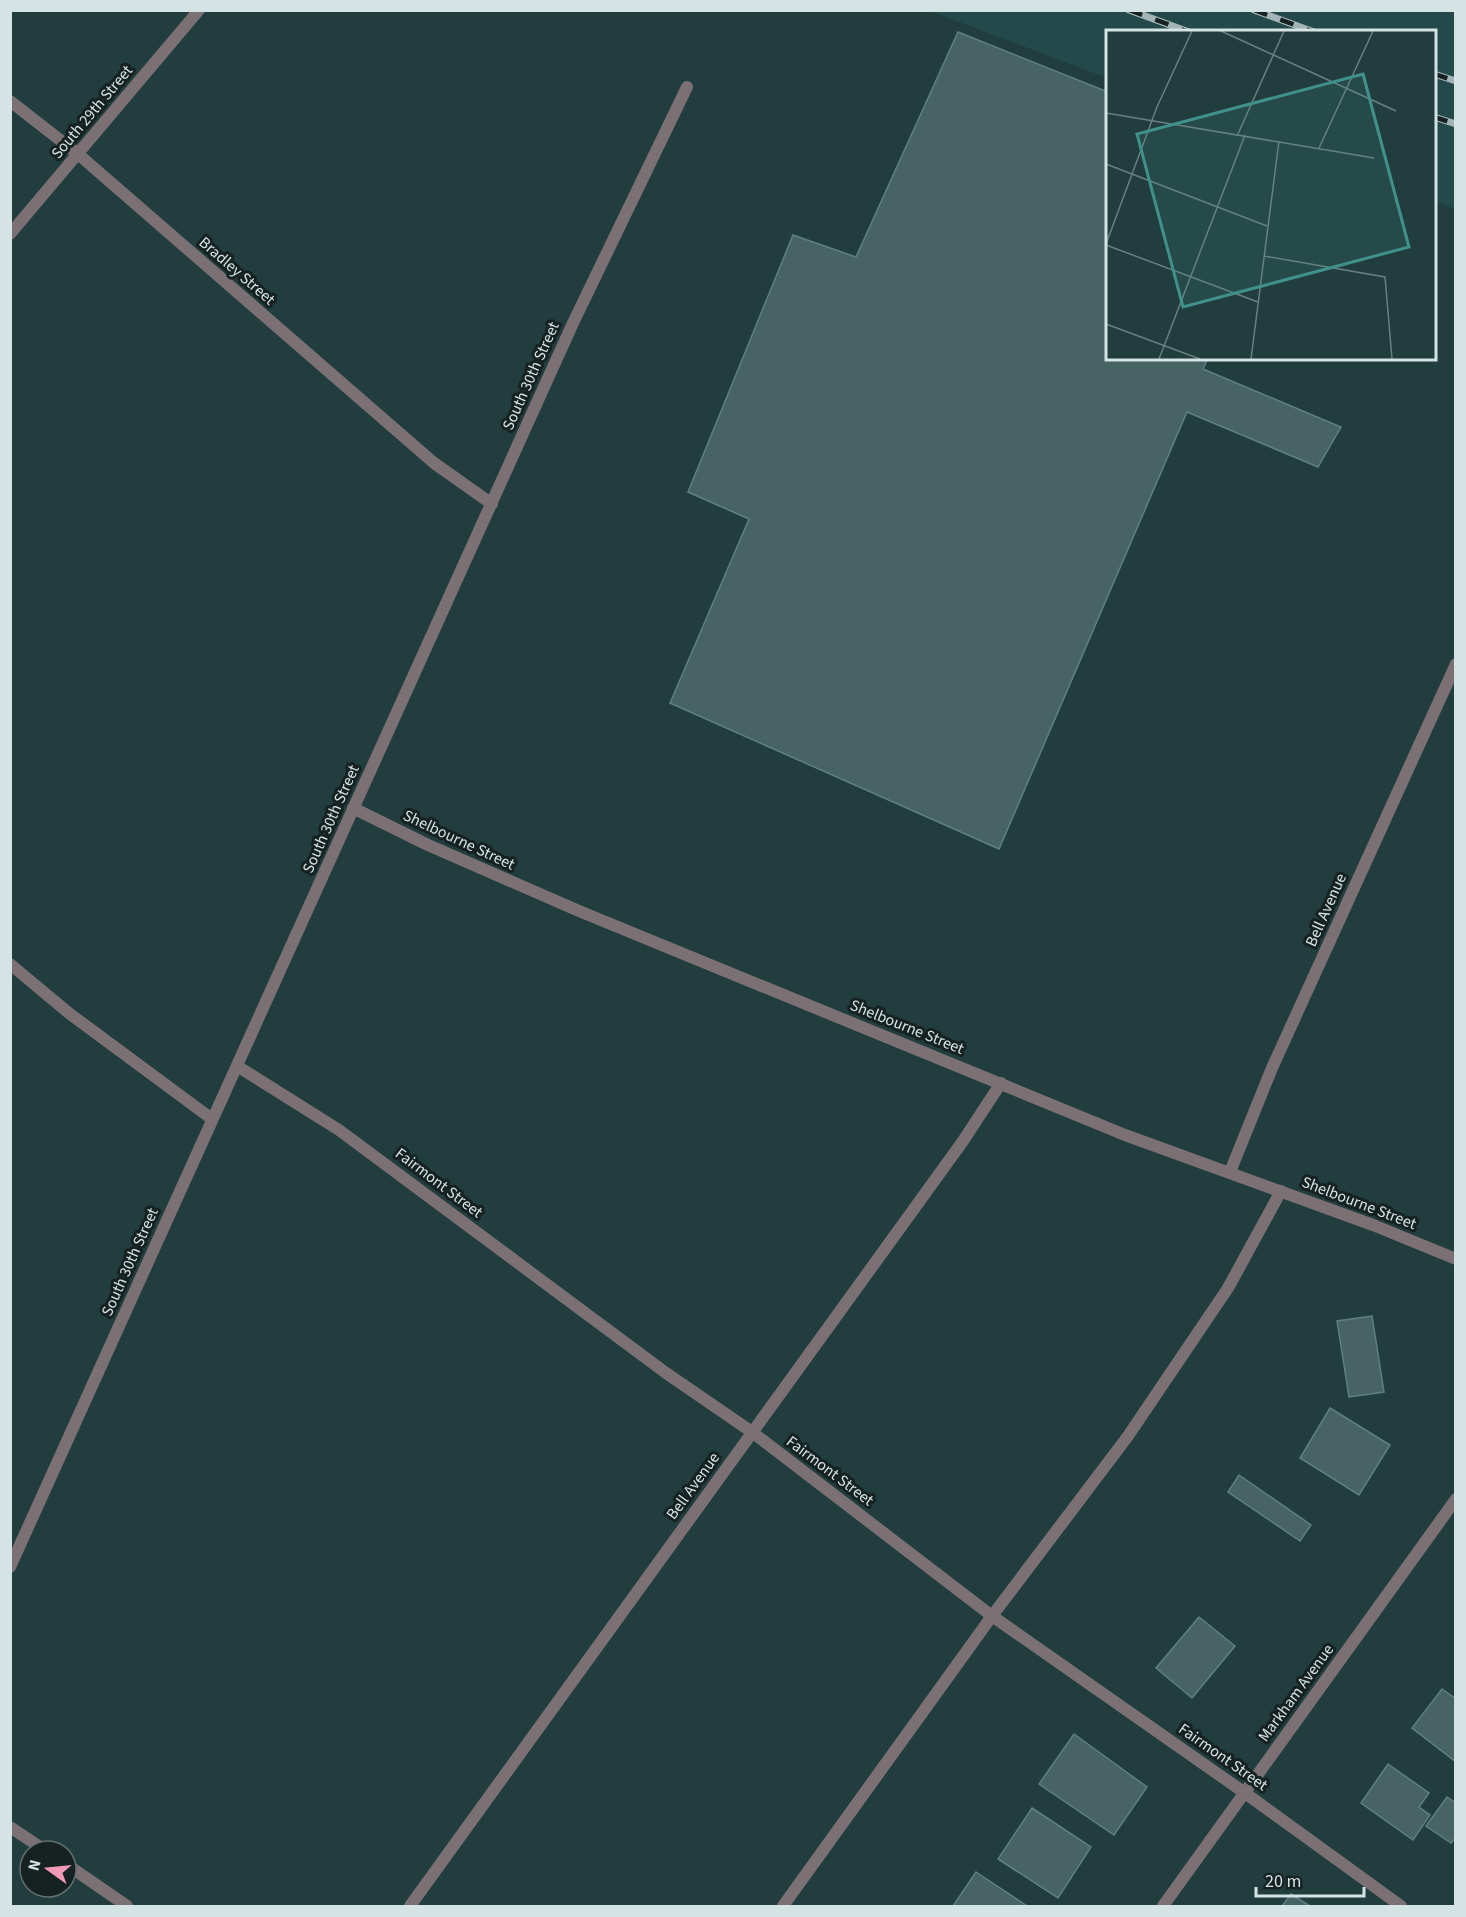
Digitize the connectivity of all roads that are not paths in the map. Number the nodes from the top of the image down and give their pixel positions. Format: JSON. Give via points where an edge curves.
{"nodes":[{"id":1,"x":199,"y":10,"type":"edge"},
{"id":2,"x":687,"y":87,"type":"dead end"},
{"id":3,"x":10,"y":101,"type":"edge"},
{"id":4,"x":78,"y":154,"type":"junction"},
{"id":5,"x":10,"y":234,"type":"edge"},
{"id":6,"x":492,"y":504,"type":"junction"},
{"id":7,"x":1455,"y":664,"type":"edge"},
{"id":8,"x":353,"y":808,"type":"junction"},
{"id":9,"x":10,"y":964,"type":"edge"},
{"id":10,"x":237,"y":1066,"type":"junction"},
{"id":11,"x":1001,"y":1083,"type":"junction"},
{"id":12,"x":212,"y":1119,"type":"junction"},
{"id":13,"x":1230,"y":1172,"type":"junction"},
{"id":14,"x":1281,"y":1191,"type":"junction"},
{"id":15,"x":1455,"y":1259,"type":"edge"},
{"id":16,"x":752,"y":1432,"type":"junction"},
{"id":17,"x":1455,"y":1499,"type":"edge"},
{"id":18,"x":10,"y":1567,"type":"edge"},
{"id":19,"x":992,"y":1616,"type":"junction"},
{"id":20,"x":1245,"y":1793,"type":"junction"},
{"id":21,"x":10,"y":1827,"type":"edge"},
{"id":22,"x":28,"y":1839,"type":"edge"},
{"id":23,"x":78,"y":1872,"type":"edge"},
{"id":24,"x":127,"y":1906,"type":"edge"},
{"id":25,"x":410,"y":1906,"type":"edge"},
{"id":26,"x":783,"y":1906,"type":"edge"},
{"id":27,"x":1164,"y":1906,"type":"edge"},
{"id":28,"x":1401,"y":1906,"type":"edge"}],
"edges":[{"from":1,"to":4,"type":"street","name":"South 29th Street"},
{"from":2,"to":6,"type":"street","name":"South 30th Street","via":[[573,322]]},
{"from":3,"to":4,"type":"street","name":"Bradley Street"},
{"from":4,"to":5,"type":"street","name":"South 29th Street"},
{"from":4,"to":6,"type":"street","name":"Bradley Street","via":[[440,467]]},
{"from":6,"to":8,"type":"street","name":"South 30th Street"},
{"from":7,"to":13,"type":"street","name":"Bell Avenue","via":[[1272,1068]]},
{"from":8,"to":10,"type":"street","name":"South 30th Street"},
{"from":8,"to":11,"type":"street","name":"Shelbourne Street","via":[[428,846],[579,911]]},
{"from":9,"to":12,"type":"street","via":[[70,1014]]},
{"from":10,"to":12,"type":"street","name":"South 30th Street"},
{"from":10,"to":16,"type":"street","name":"Fairmont Street","via":[[339,1130],[666,1373]]},
{"from":11,"to":13,"type":"street","name":"Shelbourne Street","via":[[1125,1135]]},
{"from":11,"to":16,"type":"street","name":"Bell Avenue"},
{"from":12,"to":18,"type":"street","name":"South 30th Street"},
{"from":13,"to":14,"type":"street","name":"Shelbourne Street"},
{"from":14,"to":15,"type":"street","name":"Shelbourne Street"},
{"from":14,"to":19,"type":"street","via":[[1228,1288],[1128,1436]]},
{"from":16,"to":19,"type":"street","name":"Fairmont Street"},
{"from":16,"to":25,"type":"street","name":"Bell Avenue"},
{"from":17,"to":20,"type":"street","name":"Markham Avenue"},
{"from":19,"to":20,"type":"street","name":"Fairmont Street"},
{"from":19,"to":26,"type":"street"},
{"from":20,"to":27,"type":"street","name":"Markham Avenue"},
{"from":20,"to":28,"type":"street","name":"Fairmont Street"},
{"from":21,"to":22,"type":"street"},
{"from":23,"to":24,"type":"street"}]}
